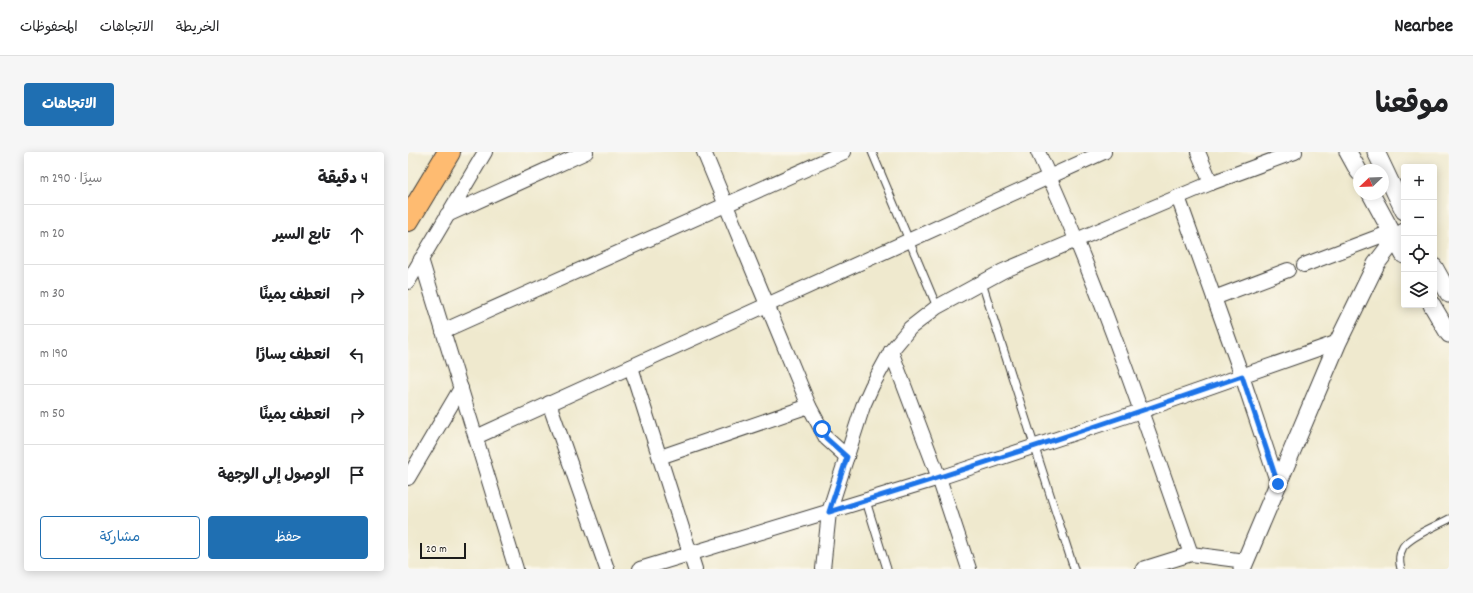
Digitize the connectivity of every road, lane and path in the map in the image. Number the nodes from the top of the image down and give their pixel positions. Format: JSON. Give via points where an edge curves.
{"nodes":[{"id":1,"x":449,"y":152,"type":"edge"},
{"id":2,"x":485,"y":152,"type":"edge"},
{"id":3,"x":586,"y":152,"type":"edge"},
{"id":4,"x":704,"y":152,"type":"edge"},
{"id":5,"x":844,"y":152,"type":"edge"},
{"id":6,"x":872,"y":152,"type":"edge"},
{"id":7,"x":1038,"y":152,"type":"edge"},
{"id":8,"x":1104,"y":152,"type":"edge"},
{"id":9,"x":1198,"y":152,"type":"edge"},
{"id":10,"x":1294,"y":152,"type":"edge"},
{"id":11,"x":1348,"y":152,"type":"edge"},
{"id":12,"x":1376,"y":152,"type":"edge"},
{"id":13,"x":1355,"y":164,"type":"edge"},
{"id":14,"x":1050,"y":177,"type":"junction"},
{"id":15,"x":1212,"y":183,"type":"junction"},
{"id":16,"x":1178,"y":197,"type":"junction"},
{"id":17,"x":1375,"y":200,"type":"edge"},
{"id":18,"x":725,"y":205,"type":"junction"},
{"id":19,"x":1401,"y":205,"type":"edge"},
{"id":20,"x":447,"y":215,"type":"junction"},
{"id":21,"x":408,"y":220,"type":"edge"},
{"id":22,"x":1397,"y":234,"type":"edge"},
{"id":23,"x":909,"y":240,"type":"junction"},
{"id":24,"x":1077,"y":240,"type":"junction"},
{"id":25,"x":1401,"y":246,"type":"edge"},
{"id":26,"x":421,"y":259,"type":"junction"},
{"id":27,"x":1304,"y":265,"type":"dead end"},
{"id":28,"x":1288,"y":270,"type":"dead end"},
{"id":29,"x":1437,"y":272,"type":"edge"},
{"id":30,"x":408,"y":282,"type":"edge"},
{"id":31,"x":982,"y":283,"type":"junction"},
{"id":32,"x":1449,"y":294,"type":"edge"},
{"id":33,"x":1214,"y":298,"type":"junction"},
{"id":34,"x":766,"y":304,"type":"junction"},
{"id":35,"x":937,"y":307,"type":"junction"},
{"id":36,"x":1434,"y":308,"type":"edge"},
{"id":37,"x":443,"y":331,"type":"junction"},
{"id":38,"x":1449,"y":334,"type":"edge"},
{"id":39,"x":1338,"y":342,"type":"junction"},
{"id":40,"x":891,"y":351,"type":"junction"},
{"id":41,"x":631,"y":367,"type":"junction"},
{"id":42,"x":1242,"y":376,"type":"junction"},
{"id":43,"x":461,"y":388,"type":"junction"},
{"id":44,"x":549,"y":404,"type":"junction"},
{"id":45,"x":809,"y":406,"type":"junction"},
{"id":46,"x":1141,"y":411,"type":"junction"},
{"id":47,"x":476,"y":437,"type":"junction"},
{"id":48,"x":1034,"y":446,"type":"junction"},
{"id":49,"x":660,"y":457,"type":"junction"},
{"id":50,"x":847,"y":457,"type":"junction"},
{"id":51,"x":408,"y":478,"type":"edge"},
{"id":52,"x":939,"y":478,"type":"junction"},
{"id":53,"x":1278,"y":484,"type":"junction"},
{"id":54,"x":866,"y":500,"type":"junction"},
{"id":55,"x":829,"y":512,"type":"junction"},
{"id":56,"x":1449,"y":519,"type":"edge"},
{"id":57,"x":690,"y":554,"type":"junction"},
{"id":58,"x":1191,"y":554,"type":"junction"},
{"id":59,"x":1244,"y":565,"type":"edge"},
{"id":60,"x":516,"y":569,"type":"edge"},
{"id":61,"x":607,"y":569,"type":"edge"},
{"id":62,"x":640,"y":569,"type":"edge"},
{"id":63,"x":695,"y":569,"type":"edge"},
{"id":64,"x":823,"y":569,"type":"edge"},
{"id":65,"x":887,"y":569,"type":"edge"},
{"id":66,"x":969,"y":569,"type":"edge"},
{"id":67,"x":1074,"y":569,"type":"edge"},
{"id":68,"x":1143,"y":569,"type":"edge"},
{"id":69,"x":1401,"y":569,"type":"edge"}],
"edges":[{"from":1,"to":21,"type":"highway"},
{"from":2,"to":20,"type":"street"},
{"from":3,"to":20,"type":"street"},
{"from":4,"to":18,"type":"street"},
{"from":5,"to":18,"type":"street"},
{"from":6,"to":23,"type":"lane"},
{"from":7,"to":14,"type":"street"},
{"from":8,"to":14,"type":"street"},
{"from":9,"to":15,"type":"street"},
{"from":10,"to":15,"type":"street"},
{"from":11,"to":13,"type":"street"},
{"from":12,"to":19,"type":"street"},
{"from":14,"to":23,"type":"street"},
{"from":14,"to":24,"type":"street"},
{"from":15,"to":16,"type":"street"},
{"from":16,"to":24,"type":"street"},
{"from":16,"to":33,"type":"street"},
{"from":17,"to":22,"type":"street"},
{"from":18,"to":34,"type":"street"},
{"from":18,"to":37,"type":"street"},
{"from":20,"to":26,"type":"street"},
{"from":22,"to":25,"type":"street"},
{"from":22,"to":27,"type":"street"},
{"from":22,"to":39,"type":"street","via":[[1376,264]]},
{"from":23,"to":34,"type":"street"},
{"from":23,"to":35,"type":"lane"},
{"from":24,"to":31,"type":"street","via":[[1003,271]]},
{"from":24,"to":46,"type":"street"},
{"from":26,"to":30,"type":"street"},
{"from":26,"to":37,"type":"street"},
{"from":28,"to":33,"type":"street"},
{"from":29,"to":32,"type":"street"},
{"from":31,"to":35,"type":"street"},
{"from":31,"to":48,"type":"lane"},
{"from":33,"to":42,"type":"street"},
{"from":34,"to":41,"type":"street"},
{"from":34,"to":45,"type":"street"},
{"from":35,"to":40,"type":"street","via":[[910,328]]},
{"from":36,"to":38,"type":"street"},
{"from":37,"to":43,"type":"street"},
{"from":39,"to":42,"type":"street"},
{"from":39,"to":53,"type":"street"},
{"from":40,"to":50,"type":"street","via":[[863,406]]},
{"from":40,"to":52,"type":"street"},
{"from":41,"to":44,"type":"street"},
{"from":41,"to":49,"type":"street"},
{"from":42,"to":46,"type":"street"},
{"from":42,"to":53,"type":"street"},
{"from":43,"to":47,"type":"street"},
{"from":43,"to":51,"type":"street"},
{"from":44,"to":47,"type":"street"},
{"from":44,"to":61,"type":"street"},
{"from":45,"to":49,"type":"street"},
{"from":45,"to":50,"type":"street","via":[[826,438]]},
{"from":46,"to":48,"type":"street"},
{"from":46,"to":58,"type":"street"},
{"from":47,"to":60,"type":"street"},
{"from":48,"to":52,"type":"street"},
{"from":48,"to":67,"type":"lane"},
{"from":49,"to":57,"type":"street"},
{"from":50,"to":55,"type":"street"},
{"from":52,"to":54,"type":"street"},
{"from":52,"to":66,"type":"street"},
{"from":53,"to":59,"type":"street"},
{"from":54,"to":55,"type":"street"},
{"from":54,"to":65,"type":"lane"},
{"from":55,"to":57,"type":"street"},
{"from":55,"to":64,"type":"street"},
{"from":56,"to":69,"type":"lane","via":[[1407,542],[1399,558]]},
{"from":57,"to":62,"type":"street"},
{"from":57,"to":63,"type":"street"},
{"from":58,"to":59,"type":"street"},
{"from":58,"to":68,"type":"street"}]}
